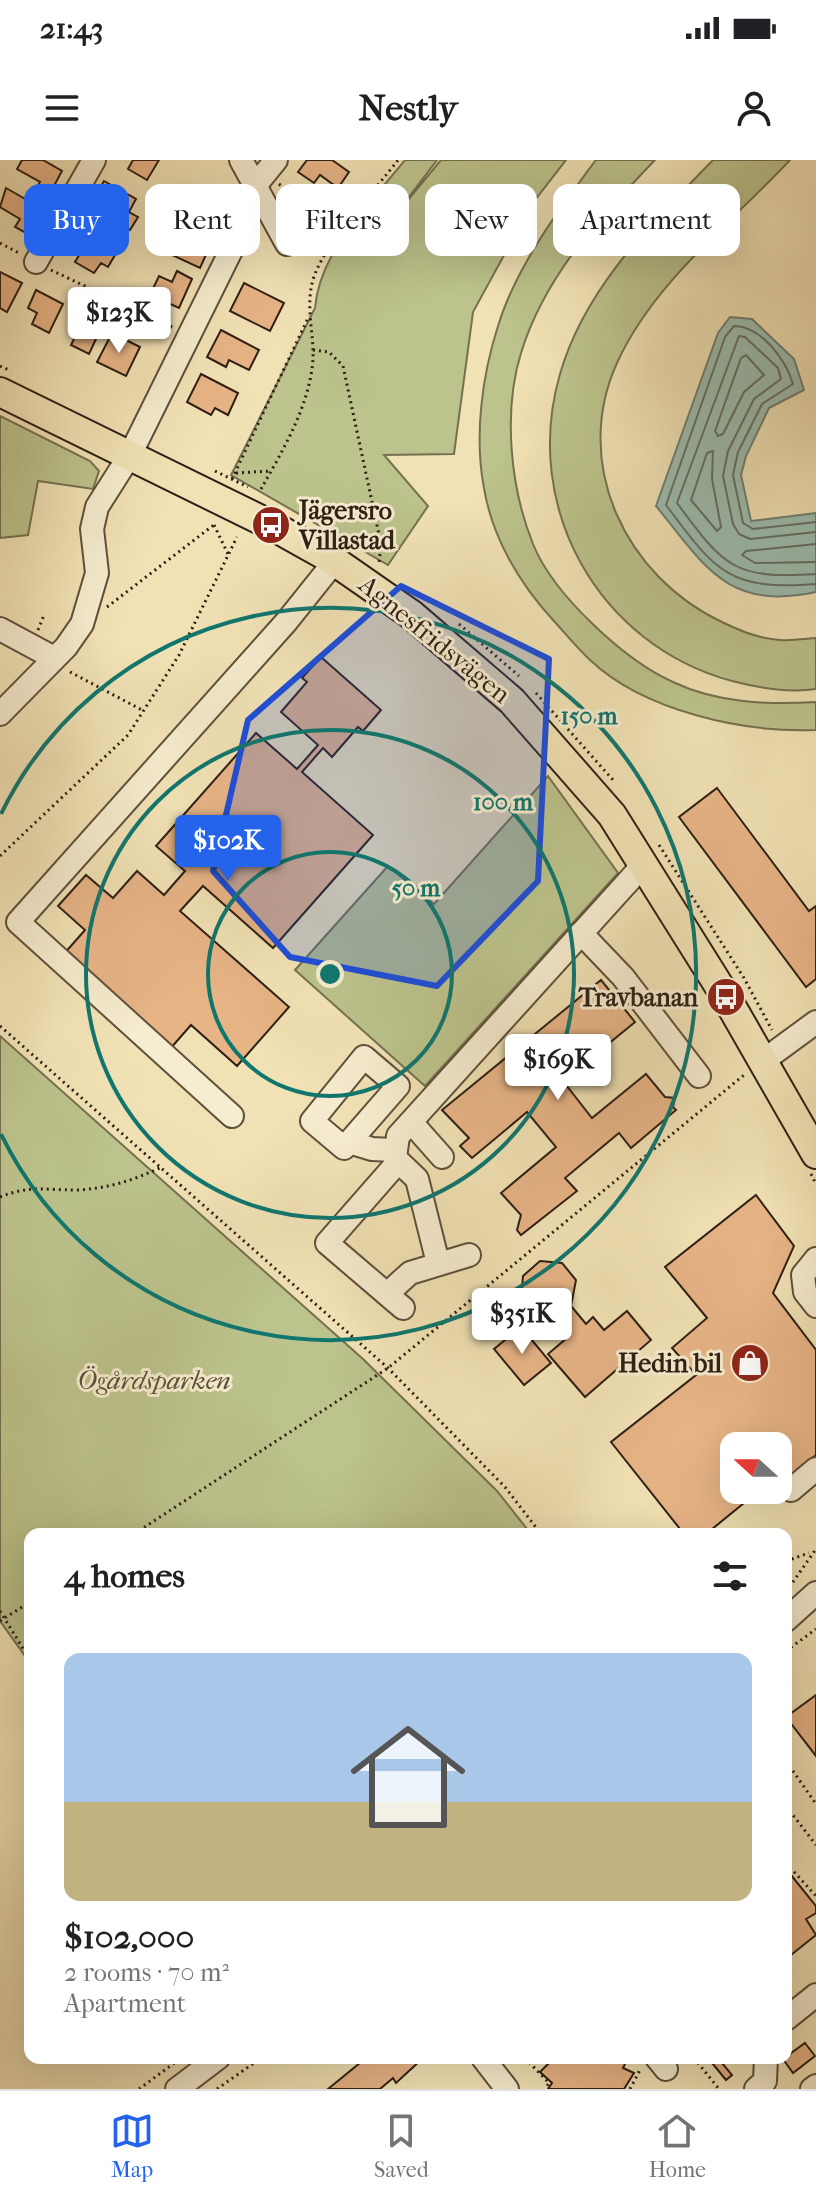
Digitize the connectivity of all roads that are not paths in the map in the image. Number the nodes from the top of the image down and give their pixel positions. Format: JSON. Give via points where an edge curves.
{"nodes":[{"id":1,"x":94,"y":160,"type":"edge"},
{"id":2,"x":241,"y":160,"type":"edge"},
{"id":3,"x":276,"y":160,"type":"edge"},
{"id":4,"x":253,"y":184,"type":"edge"},
{"id":5,"x":256,"y":184,"type":"edge"},
{"id":6,"x":260,"y":197,"type":"edge"},
{"id":7,"x":276,"y":225,"type":"edge"},
{"id":8,"x":228,"y":256,"type":"edge"},
{"id":9,"x":36,"y":262,"type":"road end"},
{"id":10,"x":0,"y":392,"type":"edge"},
{"id":11,"x":130,"y":455,"type":"junction"},
{"id":12,"x":335,"y":561,"type":"junction"},
{"id":13,"x":0,"y":629,"type":"edge"},
{"id":14,"x":54,"y":658,"type":"junction"},
{"id":15,"x":0,"y":714,"type":"edge"},
{"id":16,"x":644,"y":864,"type":"junction"},
{"id":17,"x":581,"y":933,"type":"junction"},
{"id":18,"x":816,"y":1022,"type":"edge"},
{"id":19,"x":763,"y":1061,"type":"junction"},
{"id":20,"x":699,"y":1076,"type":"dead end"},
{"id":21,"x":232,"y":1116,"type":"dead end"},
{"id":22,"x":411,"y":1122,"type":"junction"},
{"id":23,"x":349,"y":1142,"type":"dead end"},
{"id":24,"x":396,"y":1156,"type":"junction"},
{"id":25,"x":442,"y":1157,"type":"dead end"},
{"id":26,"x":812,"y":1162,"type":"edge"},
{"id":27,"x":469,"y":1255,"type":"dead end"},
{"id":28,"x":816,"y":1259,"type":"edge"},
{"id":29,"x":438,"y":1263,"type":"junction"},
{"id":30,"x":816,"y":1306,"type":"edge"},
{"id":31,"x":816,"y":1469,"type":"edge"},
{"id":32,"x":792,"y":1489,"type":"edge"},
{"id":33,"x":816,"y":1593,"type":"edge"},
{"id":34,"x":816,"y":1603,"type":"edge"},
{"id":35,"x":792,"y":1615,"type":"edge"},
{"id":36,"x":792,"y":1617,"type":"edge"},
{"id":37,"x":816,"y":1995,"type":"edge"},
{"id":38,"x":792,"y":2014,"type":"edge"},
{"id":39,"x":210,"y":2064,"type":"edge"},
{"id":40,"x":488,"y":2064,"type":"edge"},
{"id":41,"x":766,"y":2064,"type":"edge"},
{"id":42,"x":177,"y":2089,"type":"edge"},
{"id":43,"x":507,"y":2089,"type":"edge"},
{"id":44,"x":756,"y":2089,"type":"edge"}],
"edges":[{"from":1,"to":9,"type":"street"},
{"from":2,"to":4,"type":"street"},
{"from":3,"to":5,"type":"street"},
{"from":6,"to":7,"type":"street"},
{"from":8,"to":11,"type":"street"},
{"from":10,"to":11,"type":"main road","name":"Agnesfridsvägen"},
{"from":11,"to":12,"type":"main road","name":"Agnesfridsvägen"},
{"from":11,"to":14,"type":"street","via":[[97,507],[92,600],[82,624]]},
{"from":12,"to":16,"type":"main road","name":"Agnesfridsvägen","via":[[412,615],[512,701],[612,815]]},
{"from":12,"to":21,"type":"street","via":[[18,922]]},
{"from":13,"to":14,"type":"street"},
{"from":14,"to":15,"type":"street"},
{"from":16,"to":17,"type":"street"},
{"from":16,"to":19,"type":"main road","name":"Agnesfridsvägen"},
{"from":17,"to":20,"type":"street","via":[[623,977]]},
{"from":17,"to":22,"type":"street"},
{"from":18,"to":19,"type":"street"},
{"from":19,"to":26,"type":"main road","name":"Agnesfridsvägen"},
{"from":22,"to":24,"type":"street","via":[[398,1136]]},
{"from":22,"to":25,"type":"street"},
{"from":23,"to":24,"type":"street"},
{"from":24,"to":29,"type":"street","via":[[417,1179]]},
{"from":24,"to":29,"type":"street","via":[[327,1243],[395,1301],[410,1273]]},
{"from":27,"to":29,"type":"street"},
{"from":28,"to":30,"type":"street","via":[[803,1275],[805,1292]]},
{"from":31,"to":32,"type":"street"},
{"from":33,"to":35,"type":"street"},
{"from":34,"to":36,"type":"street"},
{"from":37,"to":38,"type":"street"},
{"from":39,"to":42,"type":"street"},
{"from":40,"to":43,"type":"street"},
{"from":41,"to":44,"type":"street","via":[[765,2081]]}]}
